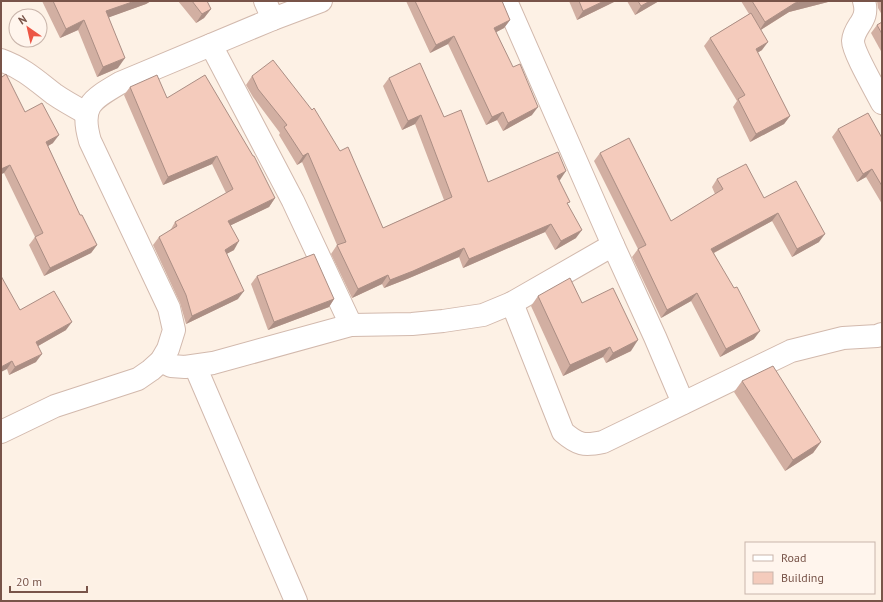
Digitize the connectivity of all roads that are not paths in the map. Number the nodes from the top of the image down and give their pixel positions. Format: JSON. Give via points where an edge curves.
{"nodes":[{"id":1,"x":321,"y":1,"type":"edge"},
{"id":2,"x":506,"y":1,"type":"edge"},
{"id":3,"x":864,"y":1,"type":"edge"},
{"id":4,"x":269,"y":10,"type":"edge"},
{"id":5,"x":211,"y":45,"type":"junction"},
{"id":6,"x":1,"y":60,"type":"edge"},
{"id":7,"x":882,"y":103,"type":"edge"},
{"id":8,"x":86,"y":113,"type":"junction"},
{"id":9,"x":613,"y":245,"type":"junction"},
{"id":10,"x":512,"y":303,"type":"junction"},
{"id":11,"x":351,"y":325,"type":"junction"},
{"id":12,"x":882,"y":334,"type":"edge"},
{"id":13,"x":160,"y":361,"type":"junction"},
{"id":14,"x":195,"y":366,"type":"junction"},
{"id":15,"x":683,"y":403,"type":"junction"},
{"id":16,"x":1,"y":432,"type":"edge"},
{"id":17,"x":296,"y":601,"type":"edge"}],
"edges":[{"from":1,"to":4,"type":"street"},
{"from":2,"to":9,"type":"street"},
{"from":3,"to":7,"type":"street","via":[[865,16],[853,41]]},
{"from":4,"to":5,"type":"street"},
{"from":5,"to":8,"type":"street","via":[[120,83],[91,102]]},
{"from":5,"to":11,"type":"street","via":[[293,201]]},
{"from":6,"to":8,"type":"street","via":[[14,64]]},
{"from":8,"to":13,"type":"street","via":[[90,141],[169,308],[174,330],[168,349]]},
{"from":9,"to":10,"type":"street"},
{"from":9,"to":15,"type":"street"},
{"from":10,"to":11,"type":"street","via":[[483,315],[412,324]]},
{"from":10,"to":15,"type":"street","via":[[563,432],[575,442],[603,442]]},
{"from":11,"to":14,"type":"street"},
{"from":12,"to":15,"type":"street","via":[[843,338],[791,351]]},
{"from":13,"to":14,"type":"street","via":[[171,366]]},
{"from":13,"to":16,"type":"street","via":[[138,379],[55,406]]},
{"from":14,"to":17,"type":"street"}]}
